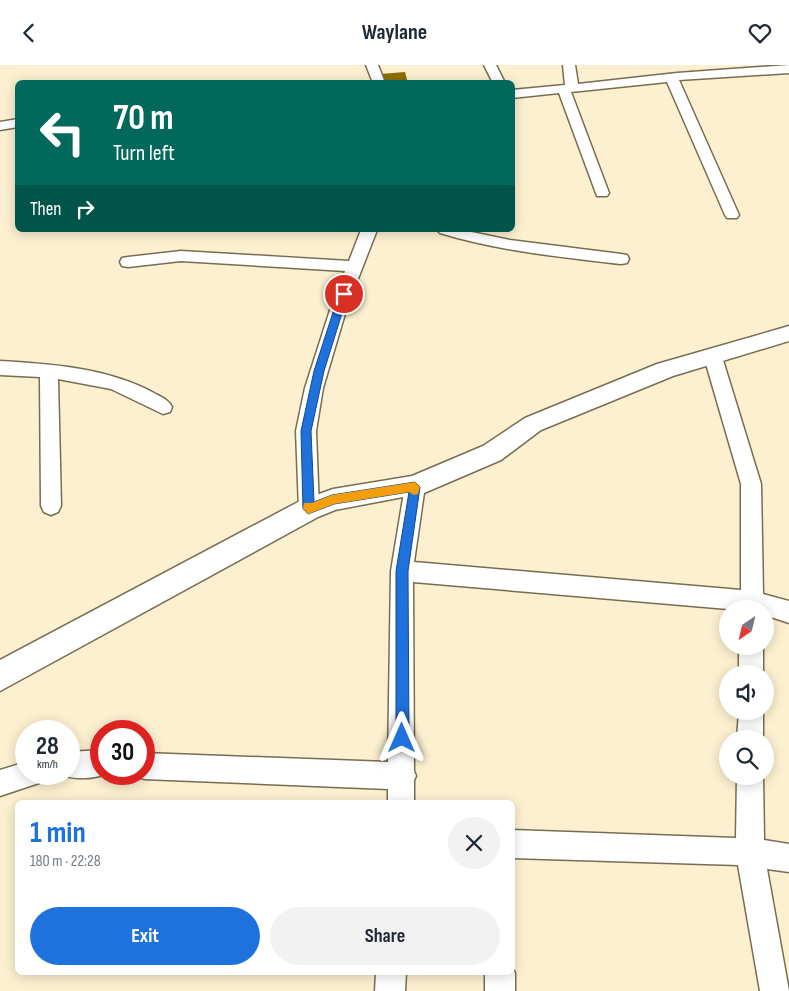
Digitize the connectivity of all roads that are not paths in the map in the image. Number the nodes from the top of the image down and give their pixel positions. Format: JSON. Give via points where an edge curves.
{"nodes":[{"id":1,"x":372,"y":65,"type":"edge"},
{"id":2,"x":490,"y":65,"type":"edge"},
{"id":3,"x":570,"y":65,"type":"edge"},
{"id":4,"x":786,"y":65,"type":"edge"},
{"id":5,"x":789,"y":69,"type":"edge"},
{"id":6,"x":673,"y":73,"type":"edge"},
{"id":7,"x":378,"y":80,"type":"edge"},
{"id":8,"x":497,"y":80,"type":"edge"},
{"id":9,"x":568,"y":88,"type":"junction"},
{"id":10,"x":515,"y":94,"type":"edge"},
{"id":11,"x":15,"y":124,"type":"edge"},
{"id":12,"x":0,"y":126,"type":"edge"},
{"id":13,"x":602,"y":193,"type":"dead end"},
{"id":14,"x":732,"y":215,"type":"dead end"},
{"id":15,"x":368,"y":232,"type":"edge"},
{"id":16,"x":452,"y":232,"type":"edge"},
{"id":17,"x":621,"y":259,"type":"dead end"},
{"id":18,"x":128,"y":262,"type":"dead end"},
{"id":19,"x":354,"y":266,"type":"junction"},
{"id":20,"x":789,"y":333,"type":"edge"},
{"id":21,"x":713,"y":357,"type":"junction"},
{"id":22,"x":0,"y":368,"type":"edge"},
{"id":23,"x":49,"y":372,"type":"junction"},
{"id":24,"x":163,"y":407,"type":"dead end"},
{"id":25,"x":415,"y":487,"type":"junction"},
{"id":26,"x":51,"y":506,"type":"dead end"},
{"id":27,"x":308,"y":509,"type":"junction"},
{"id":28,"x":402,"y":571,"type":"junction"},
{"id":29,"x":752,"y":600,"type":"edge"},
{"id":30,"x":719,"y":602,"type":"edge"},
{"id":31,"x":774,"y":609,"type":"edge"},
{"id":32,"x":789,"y":612,"type":"edge"},
{"id":33,"x":0,"y":677,"type":"edge"},
{"id":34,"x":155,"y":766,"type":"edge"},
{"id":35,"x":403,"y":776,"type":"junction"},
{"id":36,"x":15,"y":778,"type":"edge"},
{"id":37,"x":0,"y":783,"type":"edge"},
{"id":38,"x":750,"y":785,"type":"edge"},
{"id":39,"x":402,"y":800,"type":"edge"},
{"id":40,"x":515,"y":844,"type":"edge"},
{"id":41,"x":750,"y":852,"type":"junction"},
{"id":42,"x":789,"y":858,"type":"edge"},
{"id":43,"x":392,"y":975,"type":"edge"},
{"id":44,"x":500,"y":975,"type":"edge"},
{"id":45,"x":390,"y":991,"type":"edge"},
{"id":46,"x":500,"y":991,"type":"edge"},
{"id":47,"x":775,"y":991,"type":"edge"}],
"edges":[{"from":1,"to":7,"type":"street"},
{"from":2,"to":8,"type":"street"},
{"from":3,"to":9,"type":"street"},
{"from":4,"to":5,"type":"street"},
{"from":5,"to":6,"type":"street"},
{"from":6,"to":9,"type":"street"},
{"from":6,"to":14,"type":"street"},
{"from":9,"to":10,"type":"street"},
{"from":9,"to":13,"type":"street"},
{"from":11,"to":12,"type":"street"},
{"from":15,"to":19,"type":"street"},
{"from":16,"to":17,"type":"street"},
{"from":18,"to":19,"type":"street","via":[[181,256]]},
{"from":19,"to":27,"type":"street","via":[[314,388],[306,431]]},
{"from":20,"to":21,"type":"street"},
{"from":21,"to":25,"type":"street","via":[[666,369],[533,424],[492,453]]},
{"from":21,"to":29,"type":"street","via":[[751,484]]},
{"from":22,"to":23,"type":"street"},
{"from":23,"to":24,"type":"street","via":[[96,379],[129,389]]},
{"from":23,"to":26,"type":"street"},
{"from":25,"to":27,"type":"street","via":[[332,500]]},
{"from":25,"to":28,"type":"street"},
{"from":27,"to":33,"type":"street"},
{"from":28,"to":30,"type":"street"},
{"from":28,"to":35,"type":"street"},
{"from":31,"to":32,"type":"street"},
{"from":34,"to":35,"type":"street"},
{"from":35,"to":39,"type":"street"},
{"from":36,"to":37,"type":"street"},
{"from":38,"to":41,"type":"street"},
{"from":40,"to":41,"type":"street"},
{"from":41,"to":42,"type":"street"},
{"from":41,"to":47,"type":"street"},
{"from":43,"to":45,"type":"street"},
{"from":44,"to":46,"type":"street"}]}
